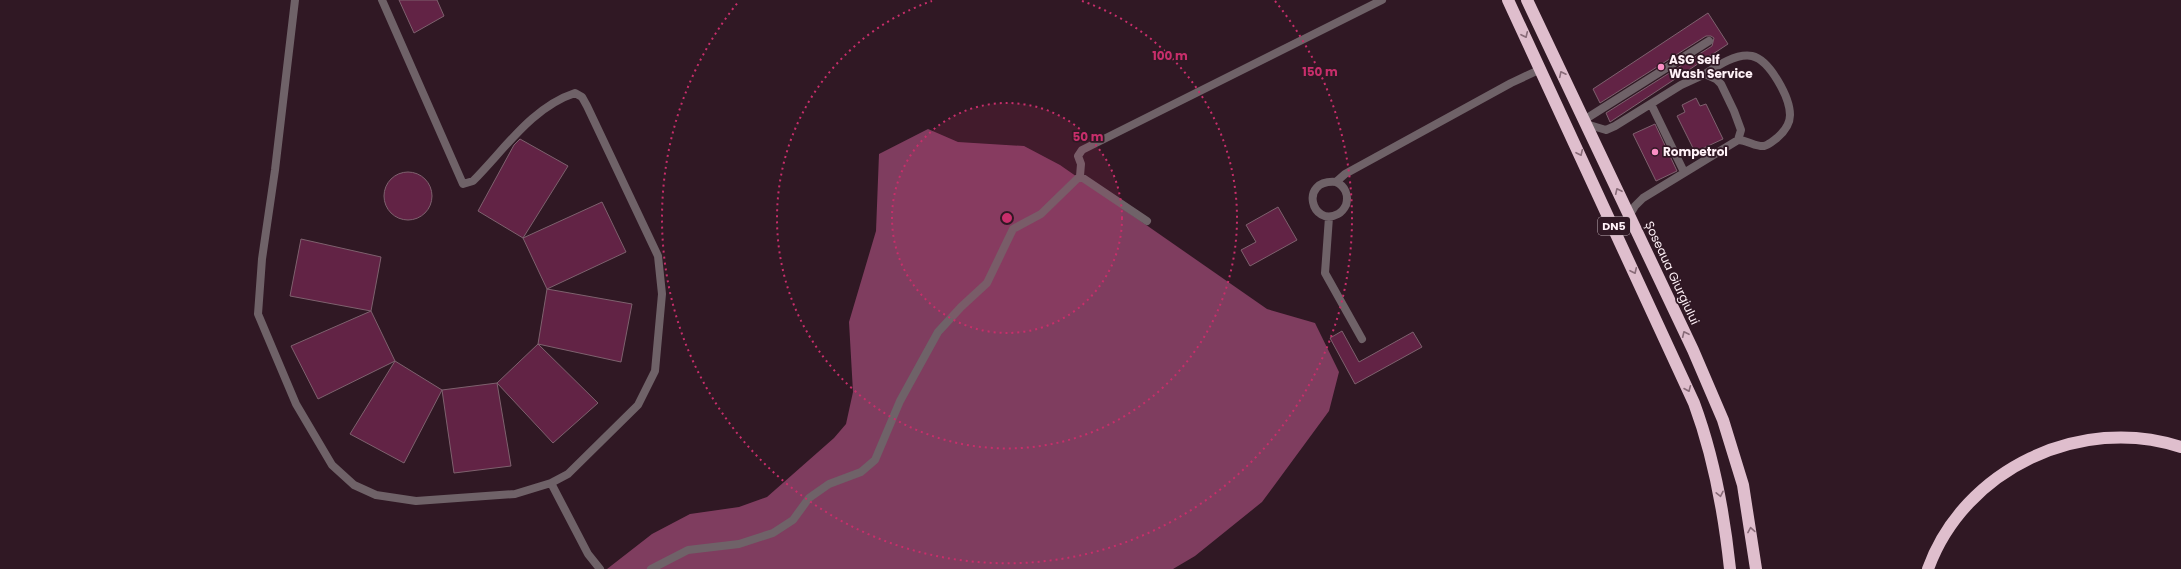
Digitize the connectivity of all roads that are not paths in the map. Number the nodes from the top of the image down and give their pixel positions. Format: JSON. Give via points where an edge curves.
{"nodes":[{"id":1,"x":295,"y":0,"type":"edge"},
{"id":2,"x":382,"y":0,"type":"edge"},
{"id":3,"x":1382,"y":0,"type":"edge"},
{"id":4,"x":1508,"y":0,"type":"edge"},
{"id":5,"x":1527,"y":0,"type":"edge"},
{"id":6,"x":1709,"y":41,"type":"dead end"},
{"id":7,"x":1541,"y":69,"type":"junction"},
{"id":8,"x":1705,"y":74,"type":"junction"},
{"id":9,"x":1651,"y":104,"type":"junction"},
{"id":10,"x":1585,"y":122,"type":"junction"},
{"id":11,"x":1738,"y":140,"type":"junction"},
{"id":12,"x":1684,"y":172,"type":"junction"},
{"id":13,"x":1080,"y":176,"type":"junction"},
{"id":14,"x":1336,"y":182,"type":"junction"},
{"id":15,"x":1630,"y":216,"type":"junction"},
{"id":16,"x":1329,"y":217,"type":"junction"},
{"id":17,"x":1147,"y":221,"type":"dead end"},
{"id":18,"x":1362,"y":339,"type":"dead end"},
{"id":19,"x":2181,"y":447,"type":"edge"},
{"id":20,"x":551,"y":483,"type":"junction"},
{"id":21,"x":600,"y":569,"type":"edge"},
{"id":22,"x":651,"y":569,"type":"edge"},
{"id":23,"x":1730,"y":569,"type":"edge"},
{"id":24,"x":1756,"y":569,"type":"edge"},
{"id":25,"x":1928,"y":569,"type":"edge"}],
"edges":[{"from":1,"to":20,"type":"lane","via":[[262,260],[258,314],[296,404],[332,465],[354,485],[376,495],[424,501],[515,494]]},
{"from":2,"to":20,"type":"lane","via":[[463,184],[473,181],[520,130],[560,98],[575,93],[582,97],[587,106],[658,256],[662,294],[655,371],[638,405],[568,474]]},
{"from":3,"to":13,"type":"lane","via":[[1082,150],[1078,156],[1082,170]]},
{"from":4,"to":7,"type":"highway","number":"DN5","one_way":true},
{"from":10,"to":5,"type":"highway","name":"Șoseaua Giurgiului","number":"DN5","one_way":true},
{"from":6,"to":10,"type":"lane"},
{"from":7,"to":14,"type":"lane","via":[[1511,83]]},
{"from":7,"to":23,"type":"highway","number":"DN5","one_way":true,"via":[[1698,414],[1712,456],[1723,509]]},
{"from":8,"to":9,"type":"lane","via":[[1699,75]]},
{"from":8,"to":11,"type":"lane","via":[[1716,79],[1734,110],[1741,130]]},
{"from":8,"to":11,"type":"lane","via":[[1718,65],[1739,57],[1751,56],[1762,60],[1769,67],[1787,101],[1790,114],[1788,124],[1783,133],[1772,142],[1764,146]]},
{"from":9,"to":10,"type":"lane","via":[[1606,130]]},
{"from":9,"to":12,"type":"lane"},
{"from":15,"to":10,"type":"highway","name":"Șoseaua Giurgiului","number":"DN5","one_way":true},
{"from":11,"to":12,"type":"lane"},
{"from":12,"to":15,"type":"lane","via":[[1643,198]]},
{"from":13,"to":17,"type":"lane"},
{"from":13,"to":22,"type":"lane","via":[[1041,214],[1013,229],[987,283],[938,332],[900,401],[875,460],[861,472],[829,484],[809,498],[793,520],[772,533],[739,544],[688,550]]},
{"from":14,"to":16,"type":"lane","via":[[1344,188],[1348,199],[1342,212]]},
{"from":14,"to":16,"type":"lane","via":[[1327,181],[1321,184],[1312,197],[1312,203],[1318,212]]},
{"from":24,"to":15,"type":"highway","name":"Șoseaua Giurgiului","number":"DN5","one_way":true,"via":[[1743,485],[1723,420]]},
{"from":16,"to":18,"type":"lane","via":[[1325,273]]},
{"from":19,"to":25,"type":"highway","via":[[2158,441],[2115,437],[2077,441],[2038,454],[2006,471],[1977,494],[1951,526]]},
{"from":20,"to":21,"type":"lane","via":[[588,554]]}]}
